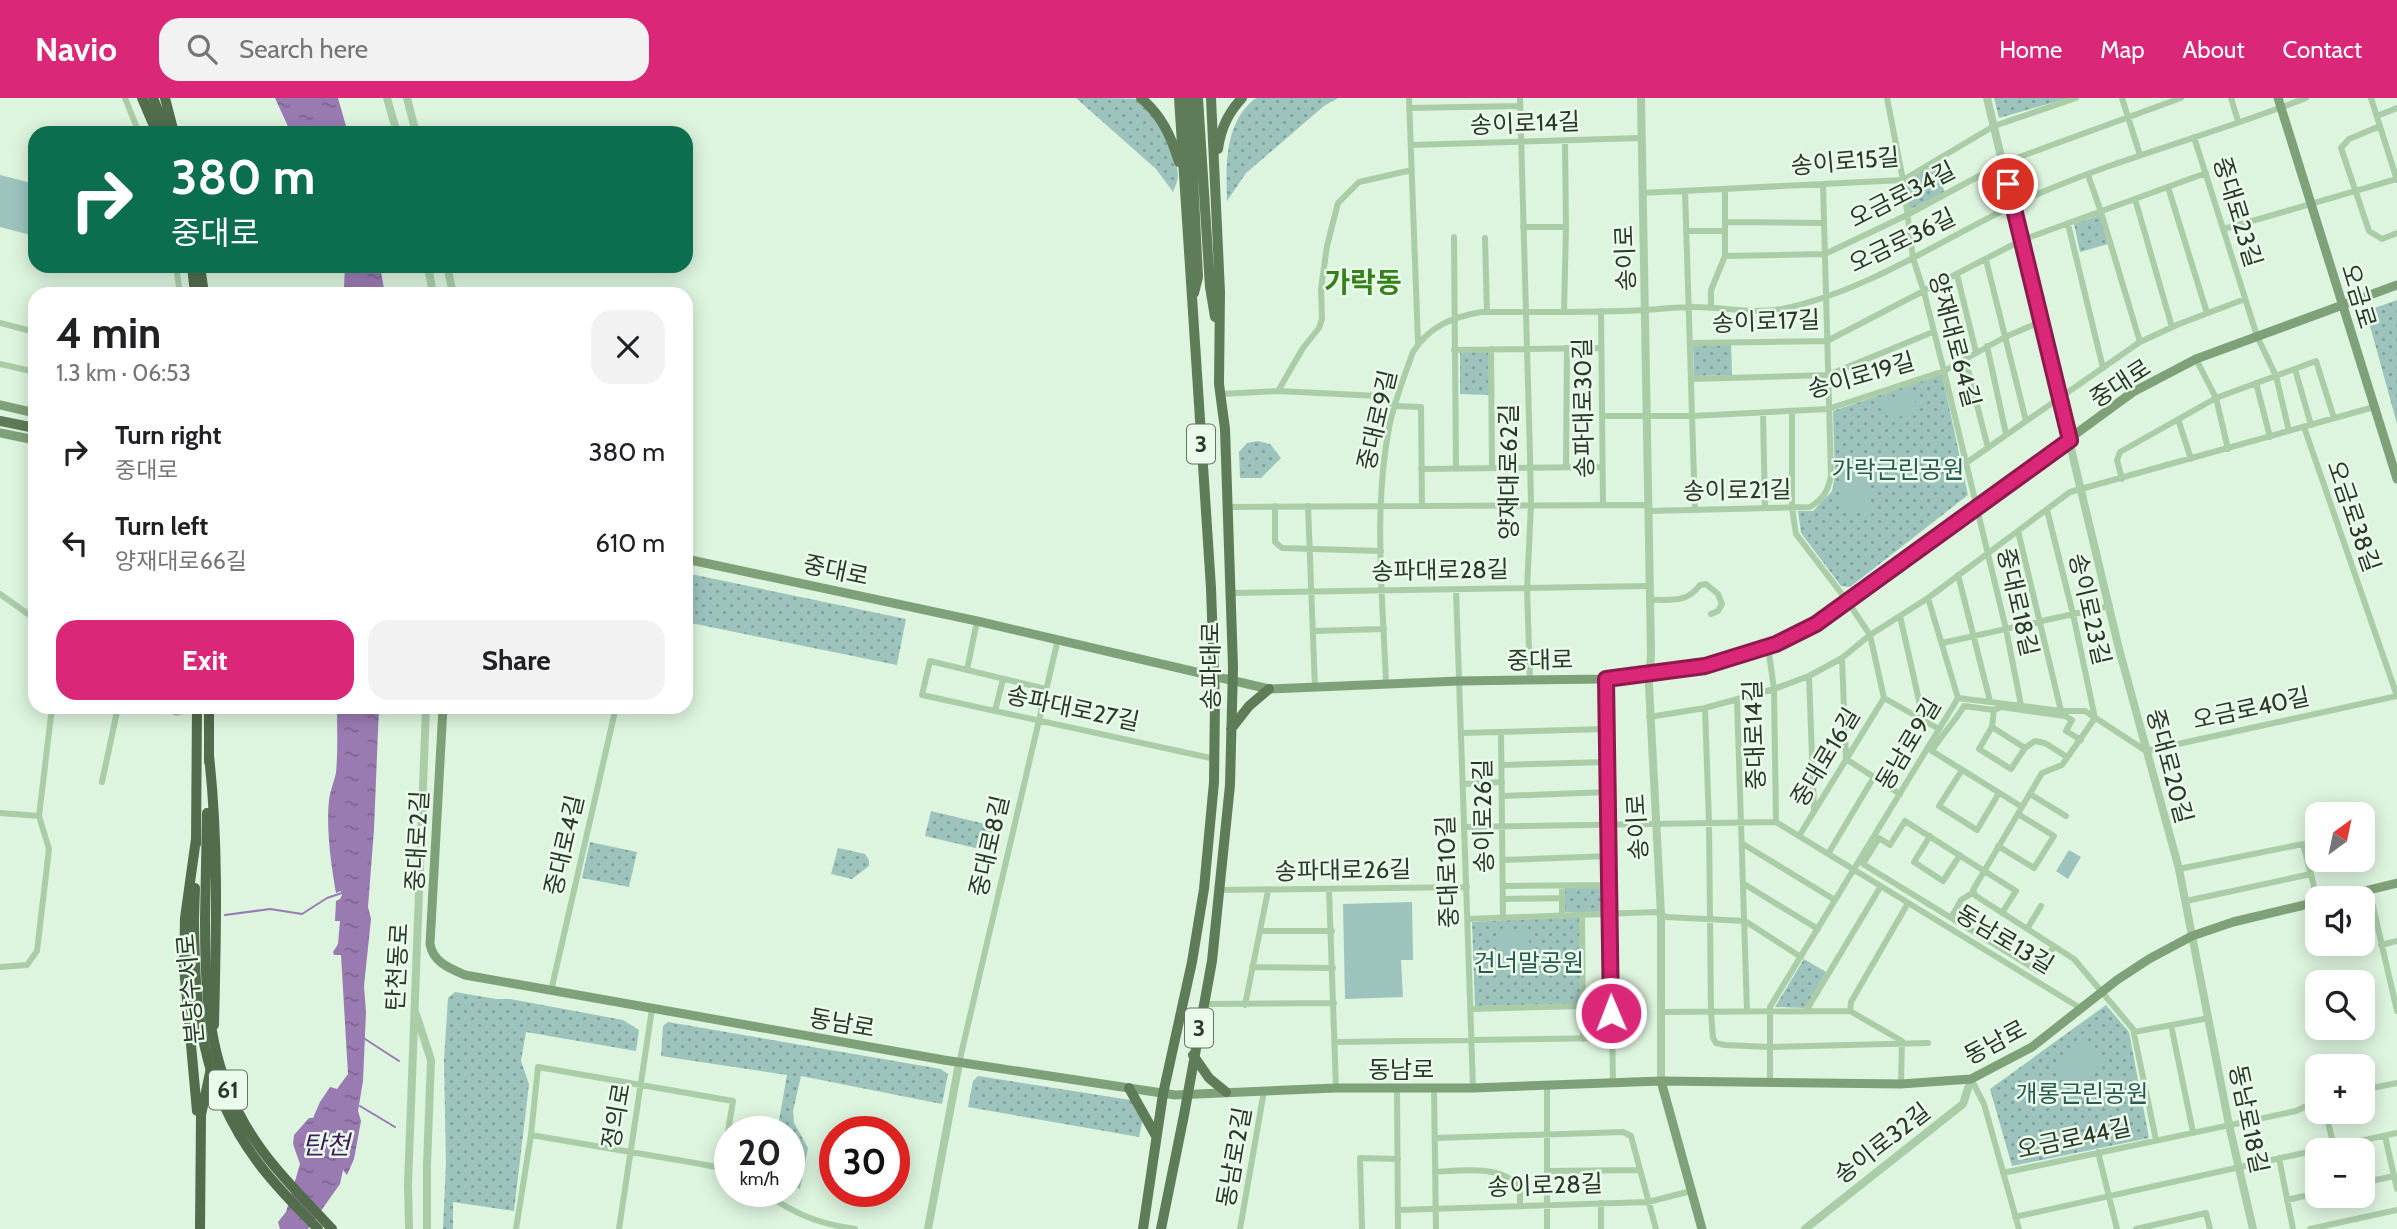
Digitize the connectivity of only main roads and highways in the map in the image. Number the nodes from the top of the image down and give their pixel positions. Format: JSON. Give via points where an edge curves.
{"nodes":[{"id":1,"x":142,"y":98,"type":"edge"},
{"id":2,"x":153,"y":98,"type":"edge"},
{"id":3,"x":165,"y":98,"type":"edge"},
{"id":4,"x":1141,"y":98,"type":"edge"},
{"id":5,"x":1179,"y":98,"type":"edge"},
{"id":6,"x":1189,"y":98,"type":"edge"},
{"id":7,"x":1198,"y":98,"type":"edge"},
{"id":8,"x":1211,"y":98,"type":"edge"},
{"id":9,"x":1242,"y":98,"type":"edge"},
{"id":10,"x":2280,"y":103,"type":"edge"},
{"id":11,"x":154,"y":126,"type":"edge"},
{"id":12,"x":164,"y":126,"type":"edge"},
{"id":13,"x":172,"y":126,"type":"edge"},
{"id":14,"x":1215,"y":177,"type":"junction"},
{"id":15,"x":1184,"y":181,"type":"junction"},
{"id":16,"x":2397,"y":285,"type":"edge"},
{"id":17,"x":1192,"y":300,"type":"junction"},
{"id":18,"x":2343,"y":305,"type":"junction"},
{"id":19,"x":1218,"y":334,"type":"junction"},
{"id":20,"x":0,"y":405,"type":"edge"},
{"id":21,"x":28,"y":411,"type":"edge"},
{"id":22,"x":0,"y":421,"type":"edge"},
{"id":23,"x":28,"y":427,"type":"edge"},
{"id":24,"x":0,"y":433,"type":"edge"},
{"id":25,"x":28,"y":439,"type":"edge"},
{"id":26,"x":2397,"y":479,"type":"edge"},
{"id":27,"x":693,"y":560,"type":"edge"},
{"id":28,"x":1213,"y":675,"type":"junction"},
{"id":29,"x":1233,"y":680,"type":"junction"},
{"id":30,"x":1269,"y":689,"type":"junction"},
{"id":31,"x":197,"y":714,"type":"edge"},
{"id":32,"x":209,"y":714,"type":"edge"},
{"id":33,"x":443,"y":714,"type":"edge"},
{"id":34,"x":1231,"y":730,"type":"junction"},
{"id":35,"x":209,"y":757,"type":"junction"},
{"id":36,"x":2397,"y":883,"type":"edge"},
{"id":37,"x":2375,"y":888,"type":"edge"},
{"id":38,"x":2305,"y":903,"type":"edge"},
{"id":39,"x":195,"y":918,"type":"junction"},
{"id":40,"x":449,"y":968,"type":"joint"},
{"id":41,"x":1194,"y":1055,"type":"junction"},
{"id":42,"x":1661,"y":1081,"type":"junction"},
{"id":43,"x":1129,"y":1088,"type":"junction"},
{"id":44,"x":1226,"y":1092,"type":"junction"},
{"id":45,"x":1163,"y":1094,"type":"junction"},
{"id":46,"x":1186,"y":1095,"type":"junction"},
{"id":47,"x":1157,"y":1138,"type":"junction"},
{"id":48,"x":197,"y":1227,"type":"edge"},
{"id":49,"x":317,"y":1229,"type":"edge"},
{"id":50,"x":332,"y":1229,"type":"edge"},
{"id":51,"x":1143,"y":1229,"type":"edge"},
{"id":52,"x":1161,"y":1229,"type":"edge"},
{"id":53,"x":1702,"y":1229,"type":"edge"}],
"edges":[{"from":1,"to":11,"type":"highway"},
{"from":2,"to":12,"type":"highway"},
{"from":3,"to":13,"type":"highway"},
{"from":4,"to":15,"type":"main road","via":[[1165,124]]},
{"from":5,"to":15,"type":"main road"},
{"from":6,"to":17,"type":"main road","number":"3","via":[[1198,277]]},
{"from":7,"to":19,"type":"main road","number":"3","via":[[1210,287]]},
{"from":8,"to":14,"type":"main road","name":"송파대로"},
{"from":9,"to":14,"type":"main road","via":[[1220,132]]},
{"from":10,"to":18,"type":"main road","name":"오금로"},
{"from":14,"to":19,"type":"main road","name":"송파대로"},
{"from":15,"to":17,"type":"main road"},
{"from":16,"to":18,"type":"main road","name":"중대로"},
{"from":17,"to":28,"type":"main road","name":"송파대로","number":"3"},
{"from":18,"to":26,"type":"main road","name":"오금로"},
{"from":18,"to":30,"type":"main road","name":"중대로","via":[[2196,359],[2133,393],[1848,602],[1816,624],[1768,646],[1705,666],[1606,679]]},
{"from":19,"to":29,"type":"main road","name":"송파대로","number":"3"},
{"from":20,"to":21,"type":"main road"},
{"from":22,"to":23,"type":"main road"},
{"from":24,"to":25,"type":"main road"},
{"from":27,"to":28,"type":"main road","name":"중대로"},
{"from":28,"to":29,"type":"main road","name":"중대로"},
{"from":28,"to":45,"type":"main road","name":"송파대로","number":"3","via":[[1215,759],[1204,889]]},
{"from":29,"to":30,"type":"main road","name":"중대로"},
{"from":29,"to":34,"type":"main road","name":"송파대로","number":"3"},
{"from":30,"to":34,"type":"main road"},
{"from":31,"to":39,"type":"highway","name":"분당수서로","number":"61"},
{"from":32,"to":35,"type":"highway","name":"분당수서로","number":"61"},
{"from":33,"to":40,"type":"main road","name":"중대로2길","via":[[430,944],[436,959]]},
{"from":34,"to":41,"type":"main road","name":"송파대로","number":"3","via":[[1220,890]]},
{"from":35,"to":39,"type":"highway","name":"분당수서로","number":"61"},
{"from":35,"to":48,"type":"highway","via":[[215,840],[214,1051],[201,1115]]},
{"from":36,"to":37,"type":"main road"},
{"from":38,"to":42,"type":"main road","name":"동남로","via":[[2192,936],[2149,959],[2032,1046],[1970,1079],[1901,1084]]},
{"from":39,"to":48,"type":"highway","via":[[186,1006],[197,1101]]},
{"from":39,"to":49,"type":"highway","name":"분당수서로","number":"61","bridge":true,"via":[[198,1008],[214,1086],[258,1162]]},
{"from":39,"to":50,"type":"highway","name":"분당수서로","number":"61","bridge":true,"via":[[208,1019],[232,1101],[265,1154]]},
{"from":40,"to":43,"type":"main road","name":"동남로","via":[[465,975],[652,1009]]},
{"from":41,"to":44,"type":"main road","via":[[1209,1078]]},
{"from":41,"to":46,"type":"main road","name":"송파대로","number":"3"},
{"from":42,"to":44,"type":"main road","name":"동남로"},
{"from":42,"to":53,"type":"main road","name":"송이로"},
{"from":43,"to":45,"type":"main road","name":"동남로"},
{"from":43,"to":47,"type":"main road"},
{"from":44,"to":46,"type":"main road","name":"동남로"},
{"from":45,"to":46,"type":"main road","name":"동남로"},
{"from":45,"to":47,"type":"main road","name":"송파대로","number":"3"},
{"from":46,"to":52,"type":"main road","name":"송파대로","number":"3"},
{"from":47,"to":51,"type":"main road","name":"송파대로","number":"3"}]}
